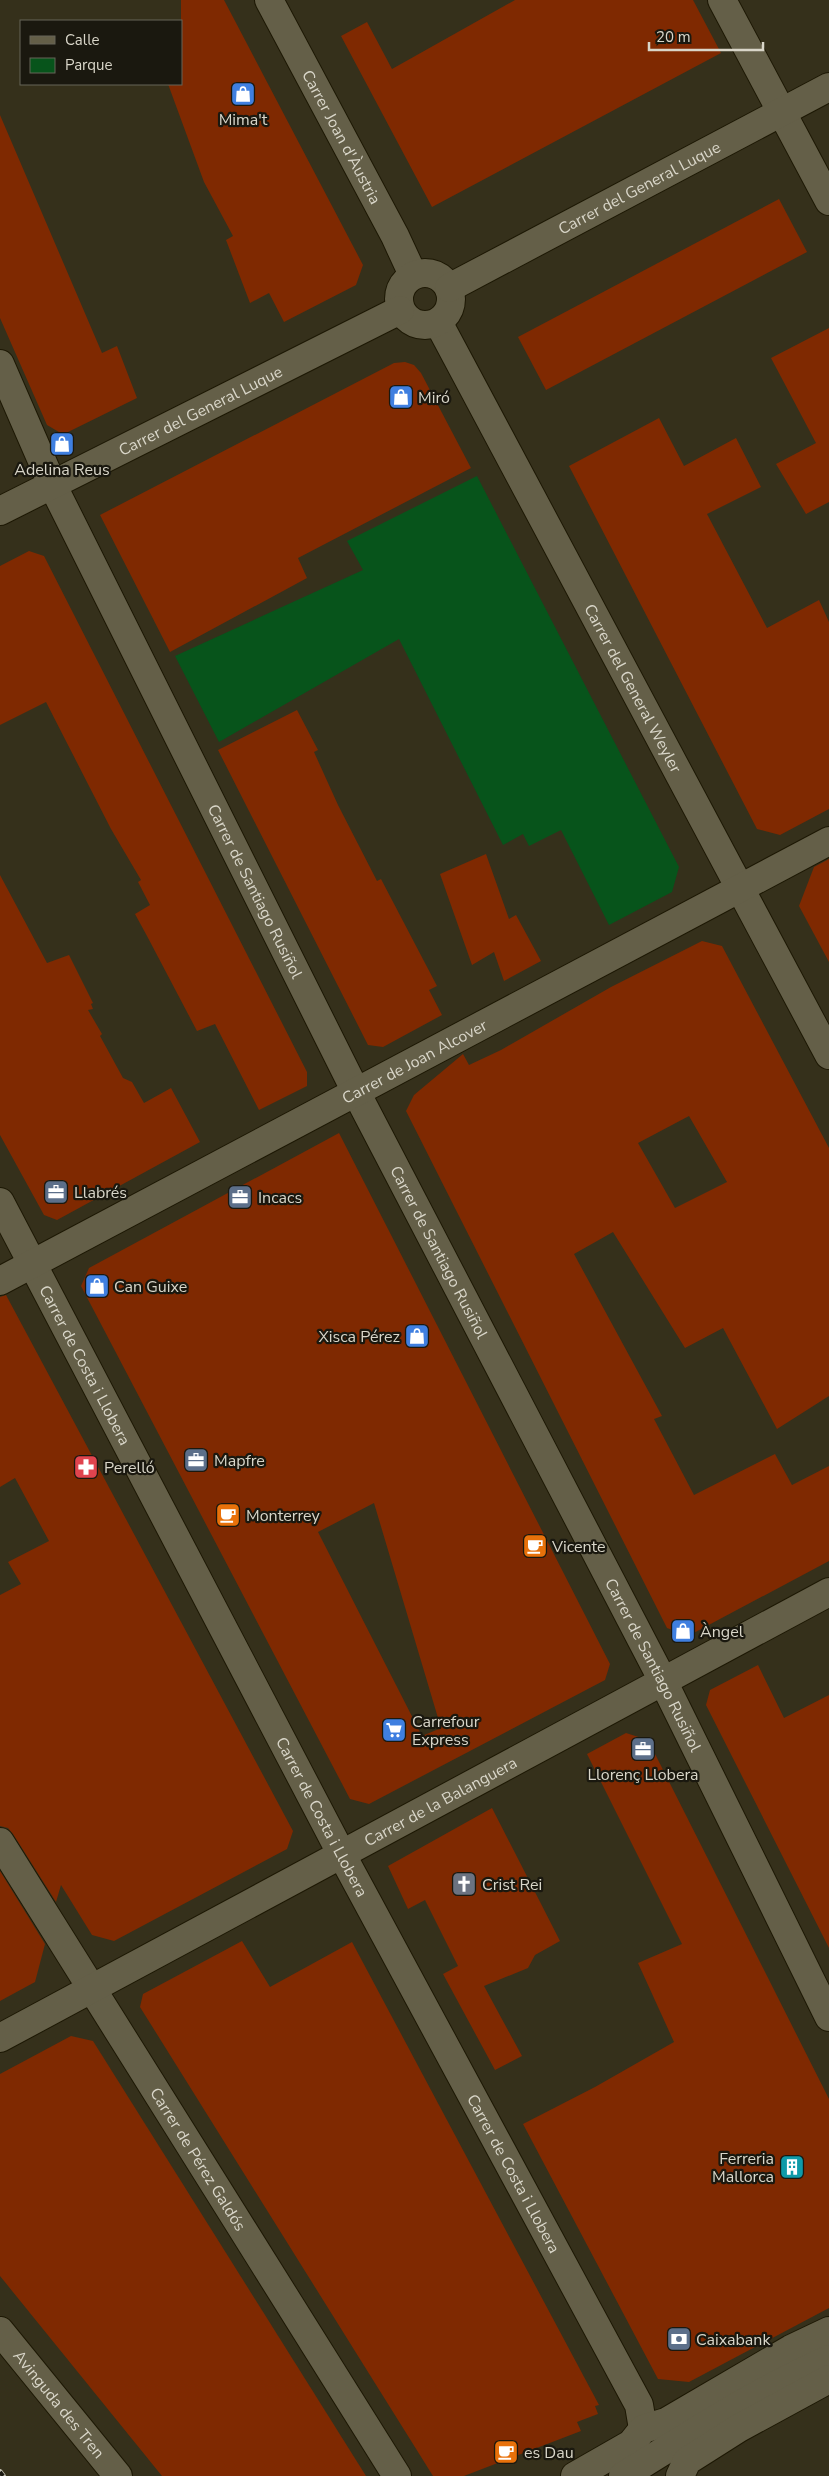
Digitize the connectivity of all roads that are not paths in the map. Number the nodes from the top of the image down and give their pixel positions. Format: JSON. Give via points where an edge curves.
{"nodes":[{"id":1,"x":269,"y":0,"type":"edge"},
{"id":2,"x":722,"y":0,"type":"edge"},
{"id":3,"x":829,"y":87,"type":"edge"},
{"id":4,"x":781,"y":112,"type":"junction"},
{"id":5,"x":829,"y":201,"type":"edge"},
{"id":6,"x":413,"y":275,"type":"junction"},
{"id":7,"x":449,"y":288,"type":"junction"},
{"id":8,"x":400,"y":310,"type":"junction"},
{"id":9,"x":438,"y":322,"type":"junction"},
{"id":10,"x":0,"y":364,"type":"edge"},
{"id":11,"x":54,"y":486,"type":"junction"},
{"id":12,"x":0,"y":512,"type":"edge"},
{"id":13,"x":829,"y":841,"type":"edge"},
{"id":14,"x":740,"y":888,"type":"junction"},
{"id":15,"x":829,"y":1055,"type":"edge"},
{"id":16,"x":356,"y":1092,"type":"junction"},
{"id":17,"x":0,"y":1202,"type":"edge"},
{"id":18,"x":34,"y":1264,"type":"junction"},
{"id":19,"x":0,"y":1281,"type":"edge"},
{"id":20,"x":829,"y":1592,"type":"edge"},
{"id":21,"x":663,"y":1681,"type":"junction"},
{"id":22,"x":0,"y":1842,"type":"edge"},
{"id":23,"x":342,"y":1855,"type":"junction"},
{"id":24,"x":92,"y":1988,"type":"junction"},
{"id":25,"x":829,"y":2017,"type":"edge"},
{"id":26,"x":0,"y":2038,"type":"edge"},
{"id":27,"x":0,"y":2331,"type":"edge"},
{"id":28,"x":829,"y":2331,"type":"edge"},
{"id":29,"x":829,"y":2359,"type":"edge"},
{"id":30,"x":829,"y":2380,"type":"edge"},
{"id":31,"x":643,"y":2429,"type":"junction"},
{"id":32,"x":118,"y":2476,"type":"edge"},
{"id":33,"x":397,"y":2476,"type":"edge"},
{"id":34,"x":575,"y":2476,"type":"edge"},
{"id":35,"x":623,"y":2476,"type":"edge"},
{"id":36,"x":680,"y":2476,"type":"edge"}],
"edges":[{"from":1,"to":6,"type":"street","name":"Carrer Joan d'Àustria"},
{"from":2,"to":4,"type":"street"},
{"from":3,"to":4,"type":"street","name":"Carrer del General Luque"},
{"from":4,"to":5,"type":"street"},
{"from":4,"to":7,"type":"street","name":"Carrer del General Luque"},
{"from":6,"to":7,"type":"street","via":[[434,274]]},
{"from":6,"to":8,"type":"street","via":[[400,290]]},
{"from":7,"to":9,"type":"street","via":[[450,307]]},
{"from":8,"to":9,"type":"street","via":[[417,324]]},
{"from":8,"to":11,"type":"street","name":"Carrer del General Luque"},
{"from":9,"to":14,"type":"street","name":"Carrer del General Weyler"},
{"from":10,"to":11,"type":"street","name":"Carrer de Santiago Rusiñol"},
{"from":11,"to":12,"type":"street","name":"Carrer del General Luque"},
{"from":11,"to":16,"type":"street","name":"Carrer de Santiago Rusiñol"},
{"from":13,"to":14,"type":"street","name":"Carrer de Joan Alcover"},
{"from":14,"to":15,"type":"street","name":"Carrer del General Weyler"},
{"from":14,"to":16,"type":"street","name":"Carrer de Joan Alcover"},
{"from":16,"to":18,"type":"street","name":"Carrer de Joan Alcover"},
{"from":16,"to":21,"type":"street","name":"Carrer de Santiago Rusiñol"},
{"from":17,"to":18,"type":"street","name":"Carrer de Costa i Llobera"},
{"from":18,"to":19,"type":"street","name":"Carrer de Joan Alcover"},
{"from":18,"to":23,"type":"street","name":"Carrer de Costa i Llobera"},
{"from":20,"to":21,"type":"street","name":"Carrer de la Balanguera"},
{"from":21,"to":23,"type":"street","name":"Carrer de la Balanguera"},
{"from":21,"to":25,"type":"street","name":"Carrer de Santiago Rusiñol"},
{"from":22,"to":24,"type":"street","name":"Carrer de Pérez Galdós"},
{"from":23,"to":24,"type":"street","name":"Carrer de la Balanguera"},
{"from":23,"to":31,"type":"street","name":"Carrer de Costa i Llobera","via":[[639,2405]]},
{"from":24,"to":26,"type":"street","name":"Carrer de la Balanguera"},
{"from":24,"to":33,"type":"street","name":"Carrer de Pérez Galdós"},
{"from":27,"to":32,"type":"street","name":"Avinguda des Tren"},
{"from":28,"to":31,"type":"street","via":[[791,2349],[666,2422]]},
{"from":29,"to":35,"type":"street","via":[[717,2419]]},
{"from":30,"to":36,"type":"street","via":[[739,2428],[687,2461]]},
{"from":31,"to":34,"type":"street","via":[[631,2444]]}]}
